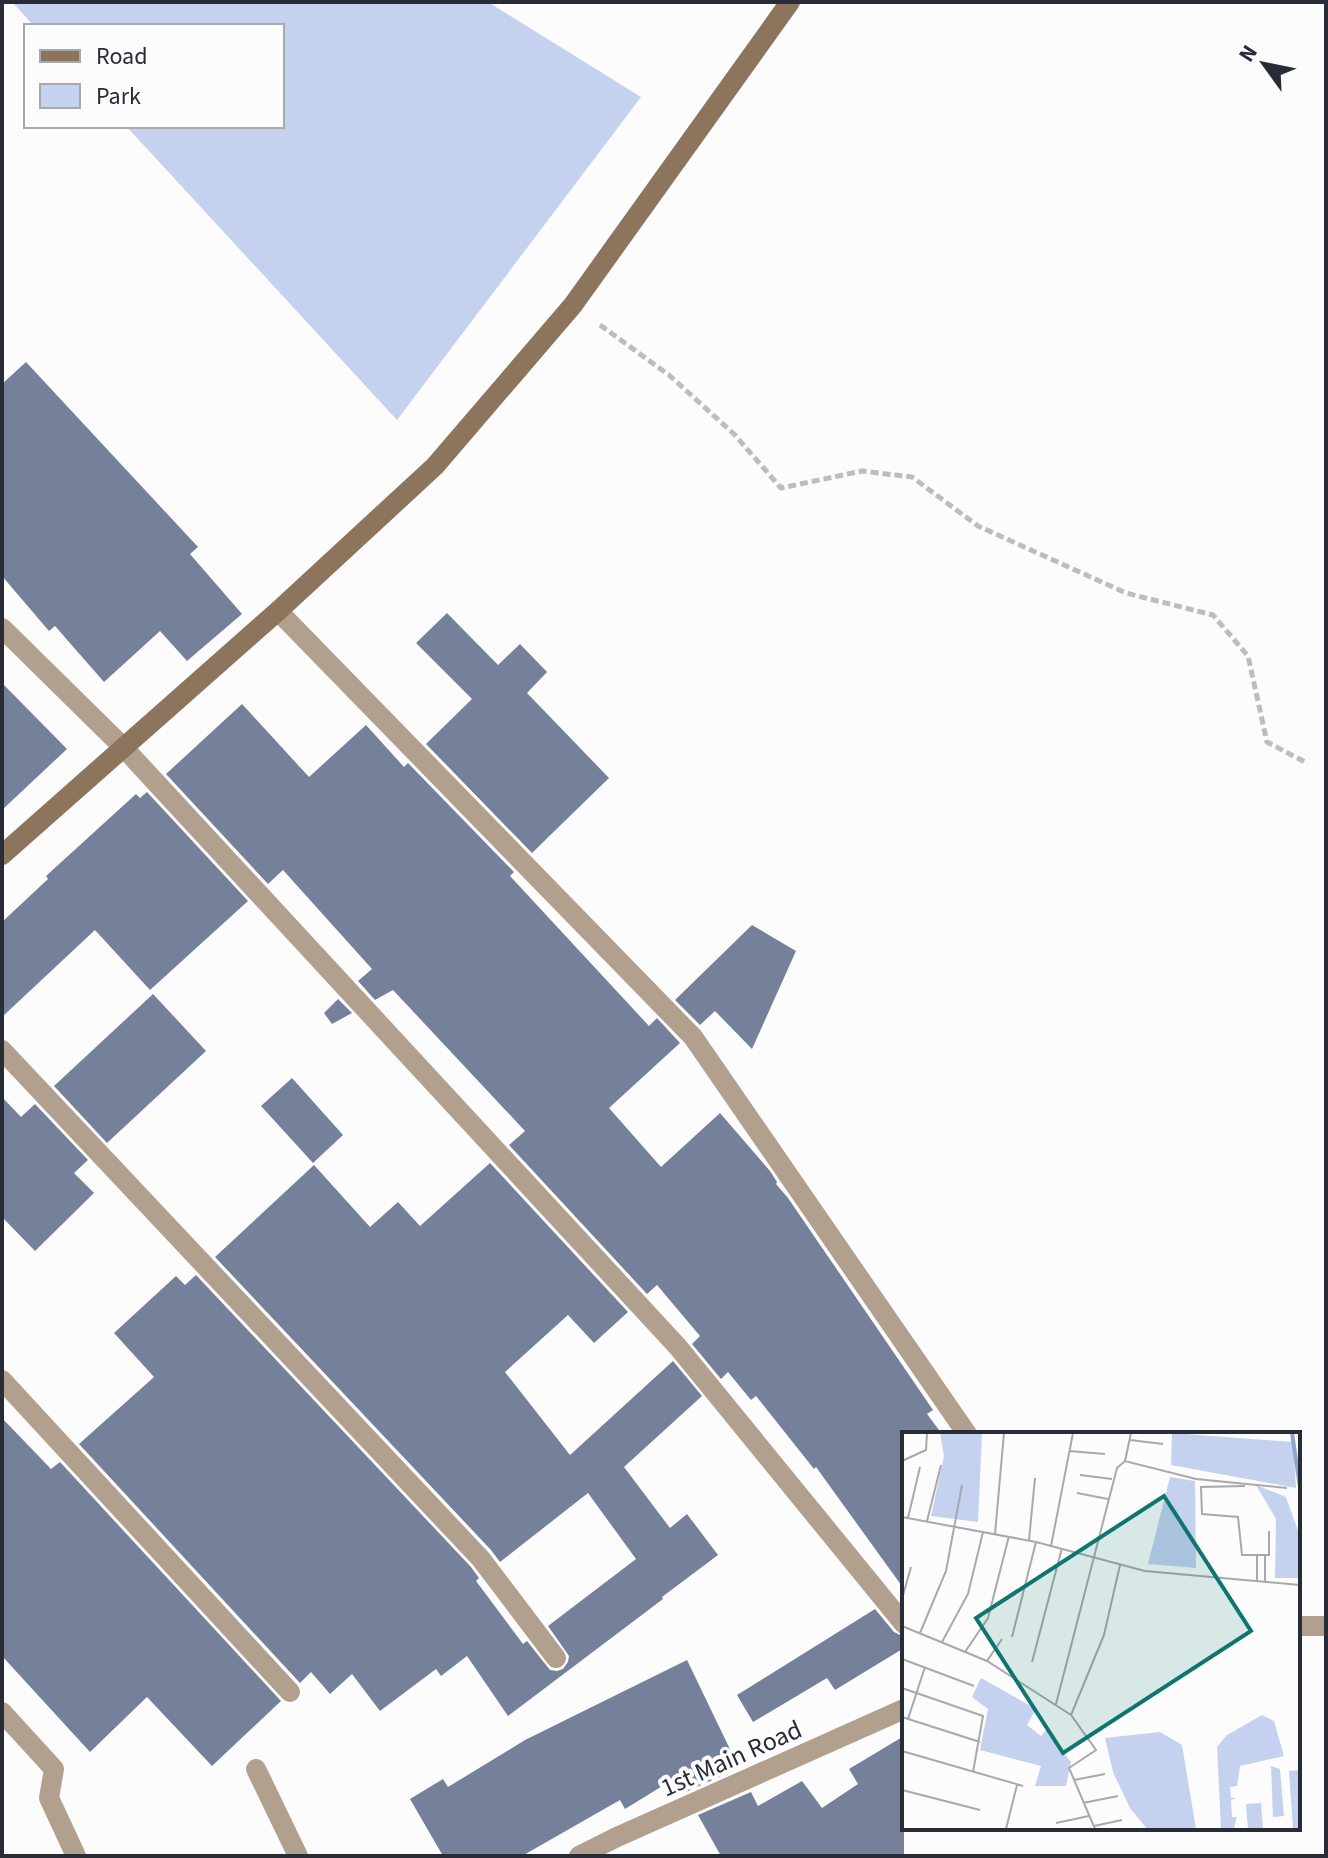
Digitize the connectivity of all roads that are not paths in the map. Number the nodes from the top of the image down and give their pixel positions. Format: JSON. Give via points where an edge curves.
{"nodes":[{"id":1,"x":790,"y":2,"type":"edge"},
{"id":2,"x":278,"y":611,"type":"junction"},
{"id":3,"x":2,"y":628,"type":"edge"},
{"id":4,"x":124,"y":748,"type":"junction"},
{"id":5,"x":2,"y":855,"type":"edge"},
{"id":6,"x":2,"y":1050,"type":"edge"},
{"id":7,"x":2,"y":1380,"type":"edge"},
{"id":8,"x":966,"y":1432,"type":"edge"},
{"id":9,"x":902,"y":1622,"type":"edge"},
{"id":10,"x":1300,"y":1626,"type":"edge"},
{"id":11,"x":1326,"y":1626,"type":"edge"},
{"id":12,"x":556,"y":1658,"type":"dead end"},
{"id":13,"x":290,"y":1692,"type":"dead end"},
{"id":14,"x":902,"y":1710,"type":"edge"},
{"id":15,"x":2,"y":1712,"type":"edge"},
{"id":16,"x":256,"y":1769,"type":"dead end"},
{"id":17,"x":76,"y":1856,"type":"edge"},
{"id":18,"x":298,"y":1856,"type":"edge"},
{"id":19,"x":579,"y":1856,"type":"edge"}],
"edges":[{"from":1,"to":2,"type":"street","via":[[573,305],[435,466]]},
{"from":2,"to":4,"type":"street"},
{"from":2,"to":8,"type":"street","via":[[693,1037]]},
{"from":3,"to":4,"type":"street"},
{"from":4,"to":5,"type":"street"},
{"from":4,"to":9,"type":"street","via":[[678,1347]]},
{"from":6,"to":12,"type":"street","via":[[481,1559]]},
{"from":7,"to":13,"type":"street"},
{"from":10,"to":11,"type":"street"},
{"from":14,"to":19,"type":"street","name":"1st Main Road"},
{"from":15,"to":17,"type":"street","via":[[54,1769],[49,1798]]},
{"from":16,"to":18,"type":"street"}]}
